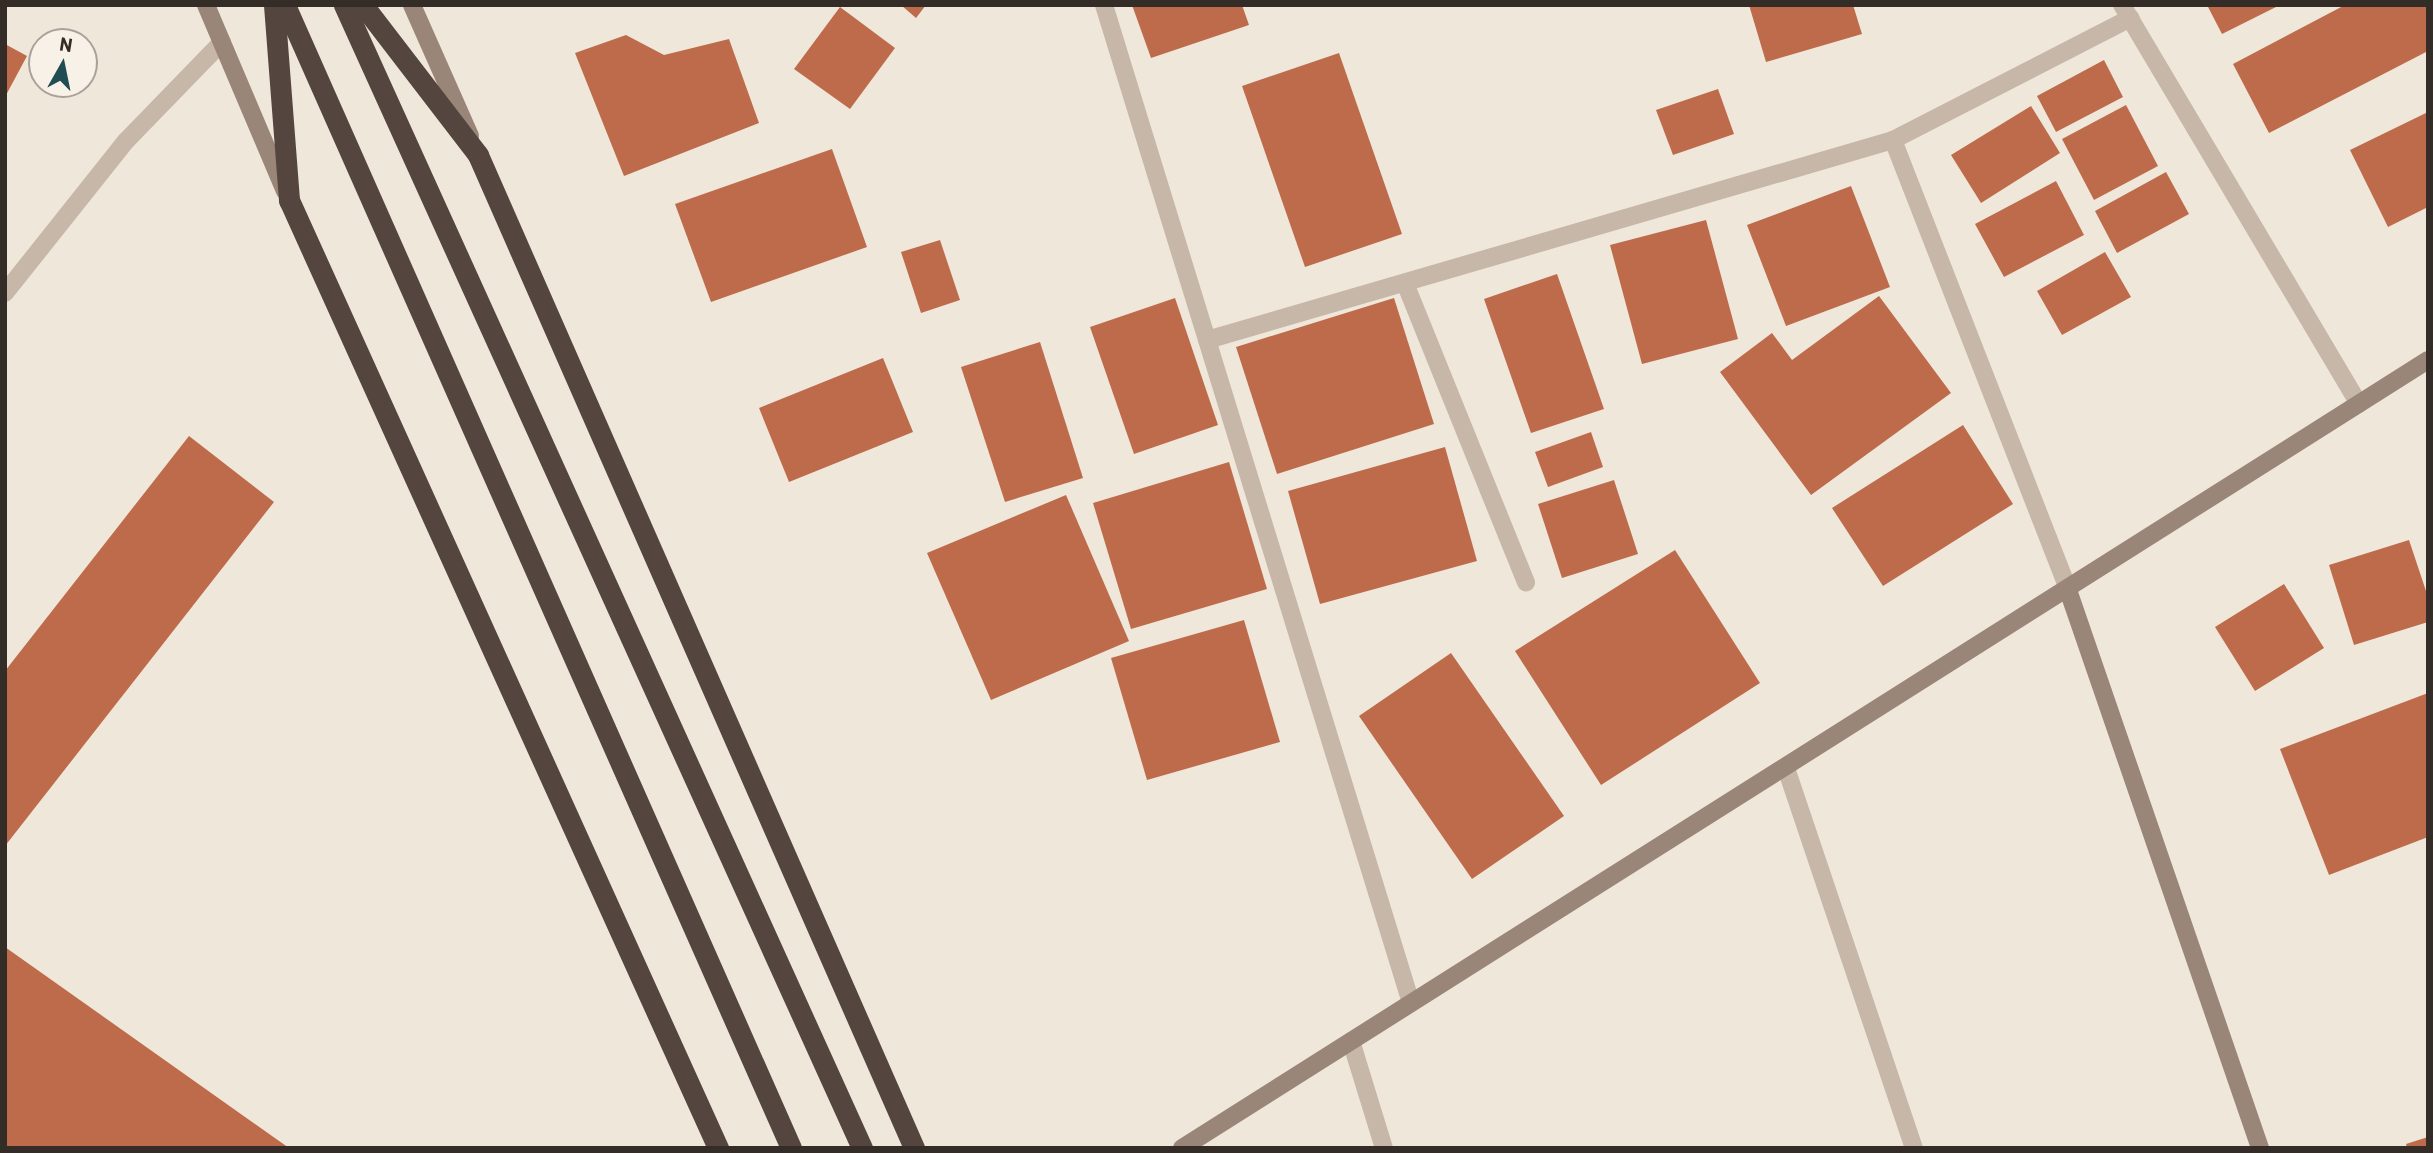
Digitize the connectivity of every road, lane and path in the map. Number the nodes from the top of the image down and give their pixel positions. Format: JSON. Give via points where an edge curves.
{"nodes":[{"id":1,"x":206,"y":5,"type":"edge"},
{"id":2,"x":274,"y":5,"type":"edge"},
{"id":3,"x":285,"y":5,"type":"edge"},
{"id":4,"x":344,"y":5,"type":"edge"},
{"id":5,"x":363,"y":5,"type":"edge"},
{"id":6,"x":412,"y":5,"type":"edge"},
{"id":7,"x":1104,"y":5,"type":"edge"},
{"id":8,"x":2126,"y":12,"type":"edge"},
{"id":9,"x":222,"y":42,"type":"junction"},
{"id":10,"x":1893,"y":140,"type":"junction"},
{"id":11,"x":478,"y":155,"type":"junction"},
{"id":12,"x":289,"y":200,"type":"junction"},
{"id":13,"x":1405,"y":283,"type":"junction"},
{"id":14,"x":5,"y":293,"type":"edge"},
{"id":15,"x":1207,"y":340,"type":"junction"},
{"id":16,"x":2428,"y":360,"type":"edge"},
{"id":17,"x":2359,"y":404,"type":"junction"},
{"id":18,"x":1526,"y":582,"type":"dead end"},
{"id":19,"x":2068,"y":590,"type":"junction"},
{"id":20,"x":1786,"y":768,"type":"junction"},
{"id":21,"x":1411,"y":1003,"type":"junction"},
{"id":22,"x":1351,"y":1041,"type":"junction"},
{"id":23,"x":718,"y":1148,"type":"edge"},
{"id":24,"x":792,"y":1148,"type":"edge"},
{"id":25,"x":862,"y":1148,"type":"edge"},
{"id":26,"x":914,"y":1148,"type":"edge"},
{"id":27,"x":1182,"y":1148,"type":"edge"},
{"id":28,"x":1384,"y":1148,"type":"edge"},
{"id":29,"x":1914,"y":1148,"type":"edge"},
{"id":30,"x":2260,"y":1148,"type":"edge"}],
"edges":[{"from":1,"to":9,"type":"street"},
{"from":2,"to":12,"type":"highway"},
{"from":3,"to":24,"type":"highway"},
{"from":4,"to":25,"type":"highway"},
{"from":5,"to":11,"type":"highway"},
{"from":6,"to":11,"type":"street"},
{"from":7,"to":15,"type":"street"},
{"from":8,"to":10,"type":"street"},
{"from":8,"to":17,"type":"street"},
{"from":9,"to":12,"type":"street"},
{"from":9,"to":14,"type":"street","via":[[126,141]]},
{"from":10,"to":13,"type":"street"},
{"from":10,"to":19,"type":"street"},
{"from":11,"to":26,"type":"highway"},
{"from":12,"to":23,"type":"highway"},
{"from":13,"to":15,"type":"street"},
{"from":13,"to":18,"type":"street"},
{"from":15,"to":21,"type":"street"},
{"from":16,"to":17,"type":"street"},
{"from":17,"to":19,"type":"street"},
{"from":19,"to":20,"type":"street"},
{"from":19,"to":30,"type":"street"},
{"from":20,"to":21,"type":"street"},
{"from":20,"to":29,"type":"street"},
{"from":21,"to":22,"type":"street"},
{"from":22,"to":27,"type":"street"},
{"from":22,"to":28,"type":"street"}]}
